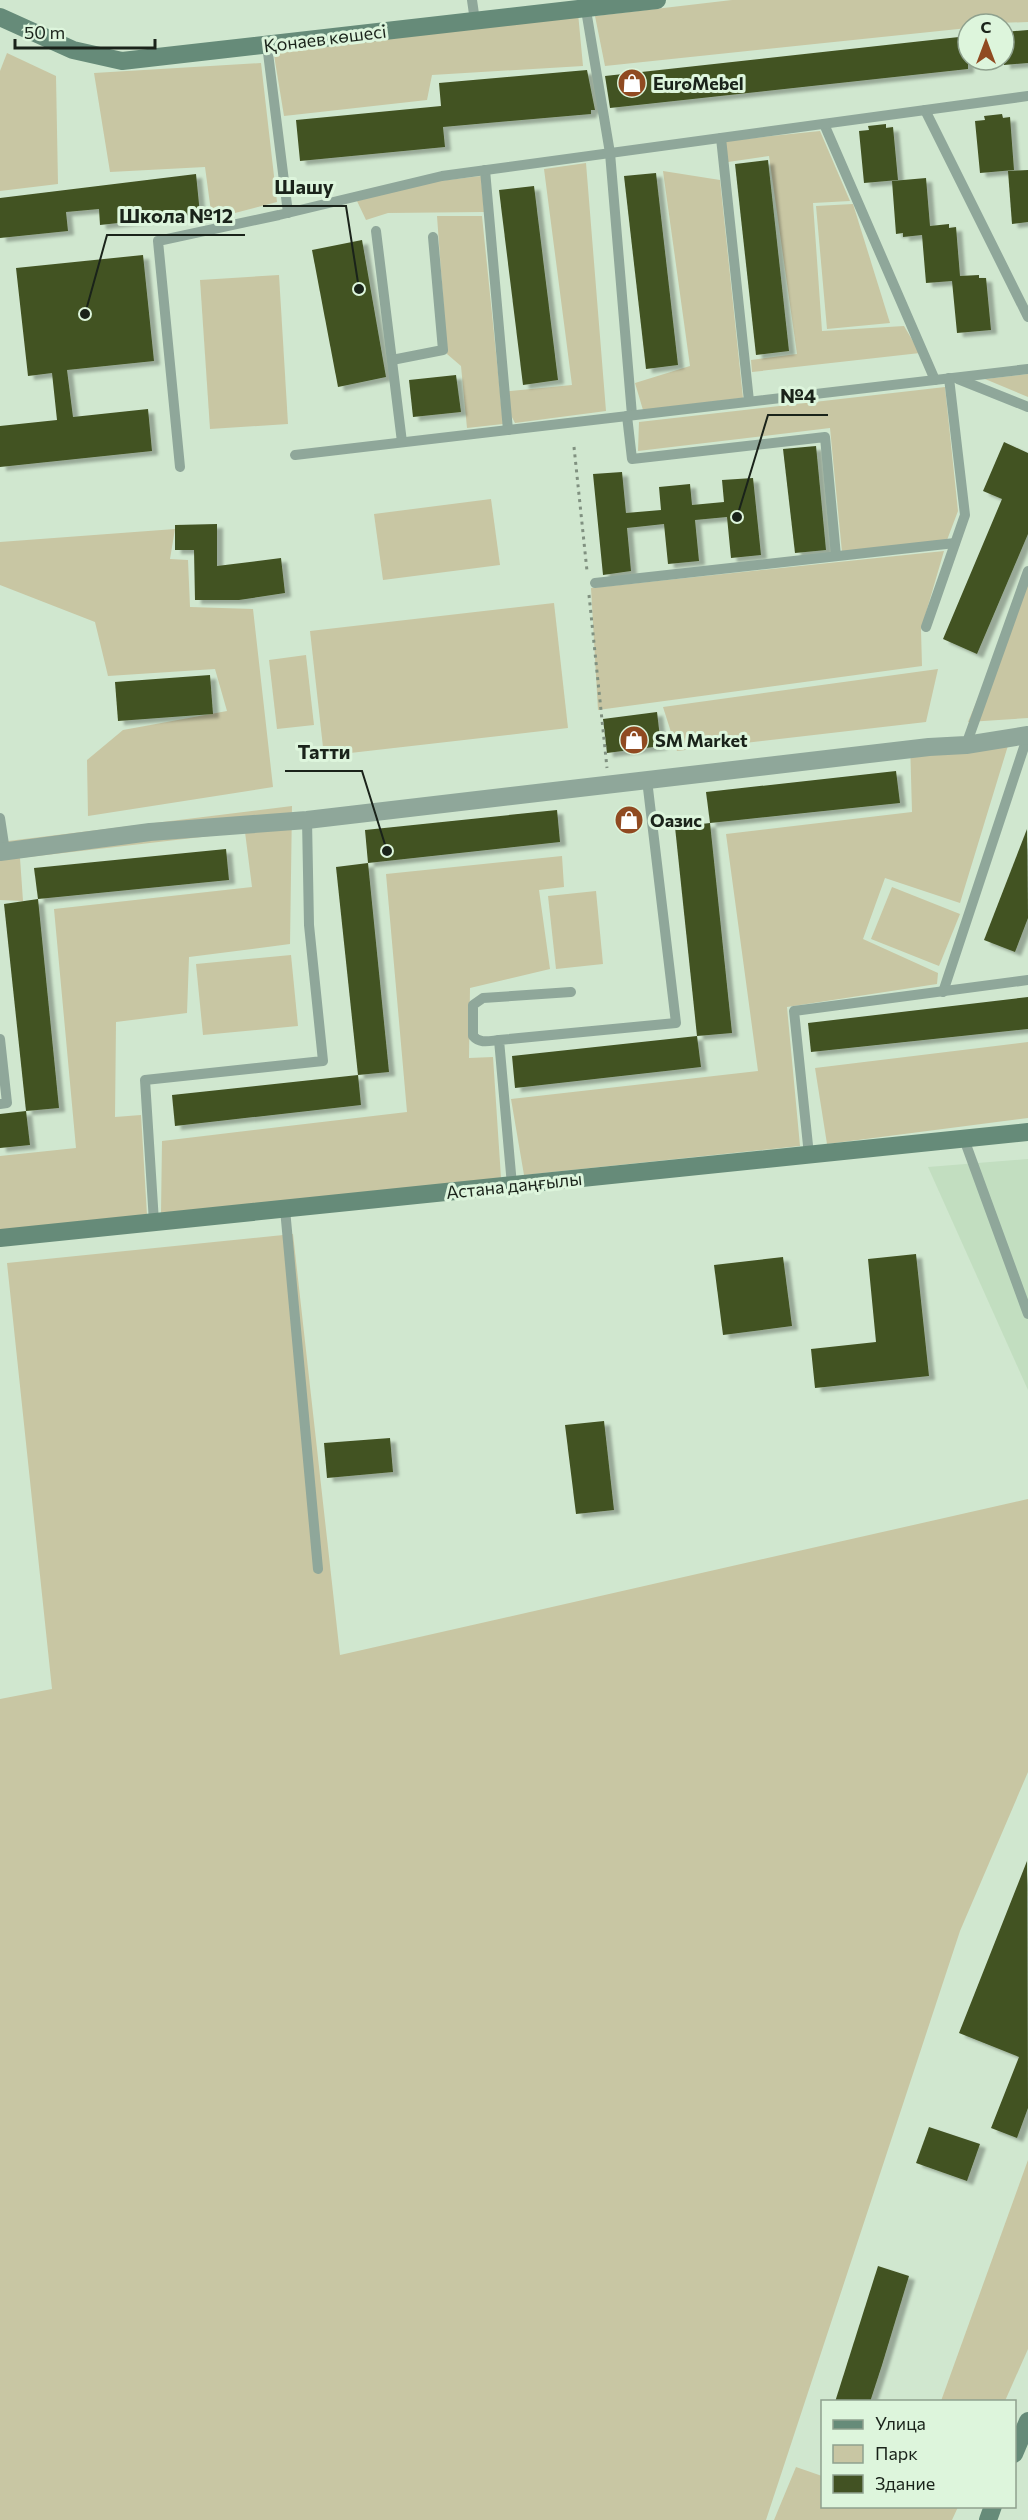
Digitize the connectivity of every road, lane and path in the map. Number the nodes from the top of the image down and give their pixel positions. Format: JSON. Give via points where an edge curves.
{"nodes":[{"id":1,"x":472,"y":0,"type":"edge"},
{"id":2,"x":657,"y":0,"type":"edge"},
{"id":3,"x":585,"y":4,"type":"edge"},
{"id":4,"x":0,"y":17,"type":"edge"},
{"id":5,"x":475,"y":21,"type":"junction"},
{"id":6,"x":267,"y":45,"type":"junction"},
{"id":7,"x":1028,"y":96,"type":"edge"},
{"id":8,"x":925,"y":110,"type":"junction"},
{"id":9,"x":824,"y":124,"type":"junction"},
{"id":10,"x":721,"y":138,"type":"junction"},
{"id":11,"x":610,"y":153,"type":"junction"},
{"id":12,"x":485,"y":170,"type":"junction"},
{"id":13,"x":288,"y":213,"type":"junction"},
{"id":14,"x":376,"y":231,"type":"dead end"},
{"id":15,"x":433,"y":237,"type":"dead end"},
{"id":16,"x":1028,"y":317,"type":"edge"},
{"id":17,"x":392,"y":360,"type":"junction"},
{"id":18,"x":1028,"y":369,"type":"edge"},
{"id":19,"x":952,"y":378,"type":"junction"},
{"id":20,"x":935,"y":380,"type":"junction"},
{"id":21,"x":749,"y":401,"type":"junction"},
{"id":22,"x":1028,"y":407,"type":"edge"},
{"id":23,"x":629,"y":415,"type":"junction"},
{"id":24,"x":508,"y":430,"type":"junction"},
{"id":25,"x":402,"y":442,"type":"junction"},
{"id":26,"x":574,"y":447,"type":"dead end"},
{"id":27,"x":295,"y":454,"type":"dead end"},
{"id":28,"x":180,"y":467,"type":"dead end"},
{"id":29,"x":955,"y":543,"type":"junction"},
{"id":30,"x":836,"y":556,"type":"junction"},
{"id":31,"x":1028,"y":571,"type":"edge"},
{"id":32,"x":590,"y":582,"type":"junction"},
{"id":33,"x":926,"y":627,"type":"dead end"},
{"id":34,"x":1028,"y":735,"type":"edge"},
{"id":35,"x":966,"y":745,"type":"junction"},
{"id":36,"x":647,"y":780,"type":"junction"},
{"id":37,"x":609,"y":785,"type":"junction"},
{"id":38,"x":0,"y":819,"type":"edge"},
{"id":39,"x":307,"y":820,"type":"junction"},
{"id":40,"x":2,"y":852,"type":"edge"},
{"id":41,"x":1028,"y":980,"type":"edge"},
{"id":42,"x":571,"y":992,"type":"dead end"},
{"id":43,"x":944,"y":992,"type":"junction"},
{"id":44,"x":0,"y":1039,"type":"edge"},
{"id":45,"x":499,"y":1040,"type":"junction"},
{"id":46,"x":0,"y":1104,"type":"edge"},
{"id":47,"x":1028,"y":1132,"type":"edge"},
{"id":48,"x":964,"y":1139,"type":"junction"},
{"id":49,"x":809,"y":1155,"type":"junction"},
{"id":50,"x":513,"y":1185,"type":"junction"},
{"id":51,"x":285,"y":1209,"type":"junction"},
{"id":52,"x":154,"y":1222,"type":"junction"},
{"id":53,"x":0,"y":1238,"type":"edge"},
{"id":54,"x":1028,"y":1314,"type":"edge"},
{"id":55,"x":318,"y":1569,"type":"dead end"},
{"id":56,"x":1028,"y":2421,"type":"edge"},
{"id":57,"x":1016,"y":2449,"type":"edge"}],
"edges":[{"from":1,"to":5,"type":"lane"},
{"from":2,"to":3,"type":"street","name":"Қонаев көшесі"},
{"from":3,"to":5,"type":"street","name":"Қонаев көшесі"},
{"from":3,"to":11,"type":"lane"},
{"from":4,"to":6,"type":"street","name":"Қонаев көшесі","via":[[73,50],[122,61]]},
{"from":5,"to":6,"type":"street","name":"Қонаев көшесі"},
{"from":6,"to":13,"type":"lane"},
{"from":7,"to":8,"type":"lane"},
{"from":8,"to":9,"type":"lane"},
{"from":8,"to":16,"type":"lane"},
{"from":9,"to":10,"type":"lane"},
{"from":9,"to":20,"type":"lane"},
{"from":10,"to":11,"type":"lane"},
{"from":10,"to":21,"type":"lane"},
{"from":11,"to":12,"type":"lane"},
{"from":11,"to":23,"type":"lane"},
{"from":12,"to":13,"type":"lane","via":[[442,176]]},
{"from":12,"to":24,"type":"lane"},
{"from":13,"to":28,"type":"lane","via":[[158,241]]},
{"from":14,"to":17,"type":"lane"},
{"from":15,"to":17,"type":"lane","via":[[443,350]]},
{"from":17,"to":25,"type":"lane"},
{"from":18,"to":19,"type":"lane"},
{"from":19,"to":20,"type":"lane"},
{"from":19,"to":22,"type":"lane"},
{"from":19,"to":29,"type":"lane","via":[[965,515]]},
{"from":20,"to":21,"type":"lane"},
{"from":21,"to":23,"type":"lane"},
{"from":23,"to":24,"type":"lane"},
{"from":23,"to":30,"type":"lane","via":[[632,459],[825,437]]},
{"from":24,"to":25,"type":"lane"},
{"from":25,"to":27,"type":"lane"},
{"from":26,"to":32,"type":"path"},
{"from":29,"to":30,"type":"lane"},
{"from":29,"to":33,"type":"lane"},
{"from":30,"to":32,"type":"lane"},
{"from":31,"to":35,"type":"lane"},
{"from":32,"to":37,"type":"path"},
{"from":34,"to":35,"type":"street"},
{"from":34,"to":43,"type":"lane"},
{"from":35,"to":36,"type":"street"},
{"from":36,"to":37,"type":"street"},
{"from":36,"to":45,"type":"lane","via":[[676,1023]]},
{"from":37,"to":39,"type":"street"},
{"from":38,"to":40,"type":"lane"},
{"from":39,"to":40,"type":"street","via":[[150,832]]},
{"from":39,"to":52,"type":"lane","via":[[309,925],[323,1061],[145,1080]]},
{"from":41,"to":43,"type":"lane"},
{"from":42,"to":45,"type":"lane","via":[[483,998],[473,1005],[473,1036],[486,1042]]},
{"from":43,"to":49,"type":"lane","via":[[794,1011]]},
{"from":44,"to":46,"type":"lane","via":[[7,1103]]},
{"from":45,"to":50,"type":"lane"},
{"from":47,"to":48,"type":"street","name":"Астана даңғылы"},
{"from":48,"to":49,"type":"street","name":"Астана даңғылы"},
{"from":48,"to":54,"type":"lane"},
{"from":49,"to":50,"type":"street","name":"Астана даңғылы"},
{"from":50,"to":51,"type":"street","name":"Астана даңғылы"},
{"from":51,"to":52,"type":"street","name":"Астана даңғылы"},
{"from":51,"to":55,"type":"lane"},
{"from":52,"to":53,"type":"street","name":"Астана даңғылы"},
{"from":56,"to":57,"type":"street"}]}
